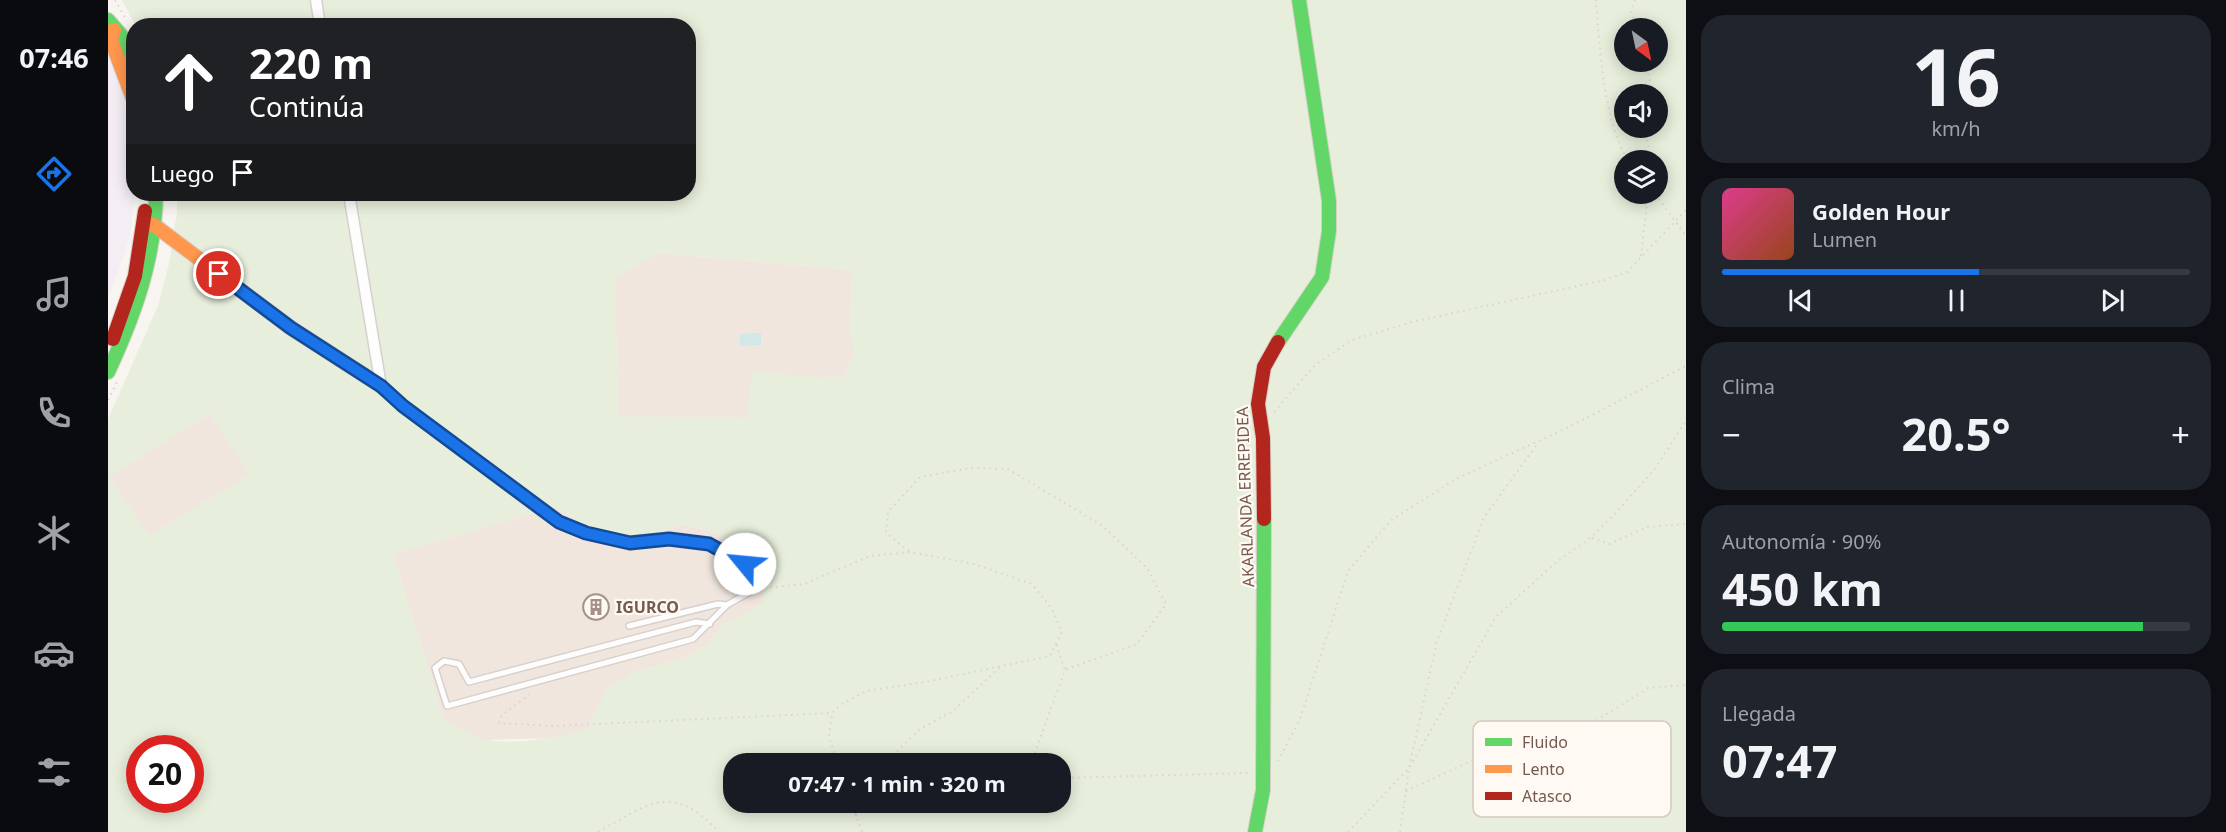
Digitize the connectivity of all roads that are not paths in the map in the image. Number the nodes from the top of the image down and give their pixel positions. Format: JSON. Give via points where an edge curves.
{"nodes":[{"id":1,"x":316,"y":0,"type":"edge"},
{"id":2,"x":1299,"y":0,"type":"edge"},
{"id":3,"x":319,"y":18,"type":"edge"},
{"id":4,"x":111,"y":25,"type":"edge"},
{"id":5,"x":126,"y":46,"type":"edge"},
{"id":6,"x":126,"y":76,"type":"edge"},
{"id":7,"x":145,"y":201,"type":"edge"},
{"id":8,"x":156,"y":201,"type":"edge"},
{"id":9,"x":350,"y":201,"type":"edge"},
{"id":10,"x":154,"y":225,"type":"junction"},
{"id":11,"x":108,"y":349,"type":"edge"},
{"id":12,"x":108,"y":372,"type":"edge"},
{"id":13,"x":381,"y":386,"type":"junction"},
{"id":14,"x":727,"y":605,"type":"junction"},
{"id":15,"x":710,"y":624,"type":"junction"},
{"id":16,"x":629,"y":626,"type":"dead end"},
{"id":17,"x":1255,"y":832,"type":"edge"}],
"edges":[{"from":1,"to":3,"type":"street"},
{"from":2,"to":17,"type":"street","name":"AKARLANDA ERREPIDEA","via":[[1329,201],[1329,231],[1322,277],[1288,324],[1264,367],[1257,404],[1263,438],[1264,496],[1263,772]]},
{"from":4,"to":5,"type":"street"},
{"from":4,"to":6,"type":"street","via":[[111,40]]},
{"from":7,"to":11,"type":"street","via":[[138,265]]},
{"from":8,"to":10,"type":"street"},
{"from":9,"to":13,"type":"street"},
{"from":10,"to":12,"type":"street","via":[[149,266]]},
{"from":10,"to":13,"type":"street","via":[[291,328]]},
{"from":13,"to":14,"type":"lane","via":[[559,522],[630,543],[669,539],[709,544],[745,564],[753,572],[755,589]]},
{"from":14,"to":15,"type":"lane"},
{"from":14,"to":16,"type":"lane"},
{"from":15,"to":15,"type":"lane","via":[[693,639],[447,706],[435,668],[444,661],[459,664],[469,682],[696,622]]}]}
